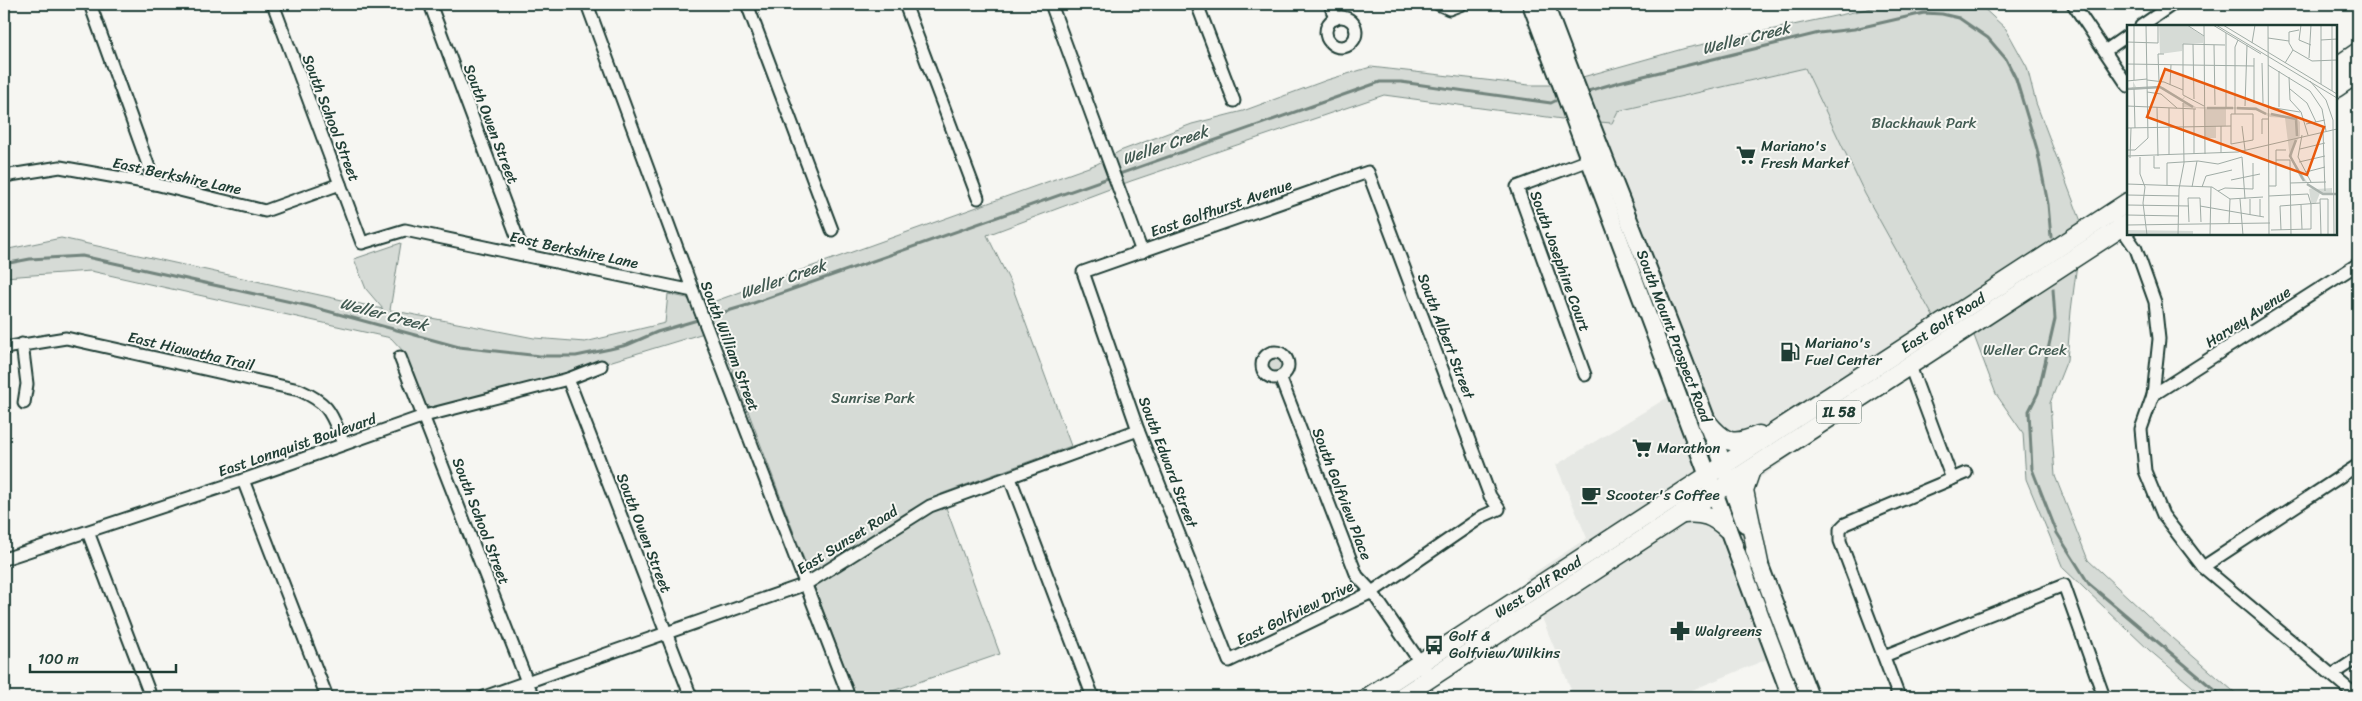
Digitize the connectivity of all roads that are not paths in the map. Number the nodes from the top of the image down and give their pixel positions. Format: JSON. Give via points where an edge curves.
{"nodes":[{"id":1,"x":90,"y":4,"type":"edge"},
{"id":2,"x":272,"y":4,"type":"edge"},
{"id":3,"x":430,"y":4,"type":"edge"},
{"id":4,"x":587,"y":4,"type":"edge"},
{"id":5,"x":747,"y":4,"type":"edge"},
{"id":6,"x":905,"y":4,"type":"edge"},
{"id":7,"x":1051,"y":4,"type":"edge"},
{"id":8,"x":1197,"y":4,"type":"edge"},
{"id":9,"x":1330,"y":4,"type":"edge"},
{"id":10,"x":1438,"y":4,"type":"edge"},
{"id":11,"x":1462,"y":4,"type":"edge"},
{"id":12,"x":1531,"y":4,"type":"edge"},
{"id":13,"x":1545,"y":4,"type":"edge"},
{"id":14,"x":2073,"y":4,"type":"edge"},
{"id":15,"x":2173,"y":4,"type":"edge"},
{"id":16,"x":1335,"y":19,"type":"dead end"},
{"id":17,"x":2142,"y":25,"type":"edge"},
{"id":18,"x":2127,"y":36,"type":"edge"},
{"id":19,"x":2105,"y":51,"type":"junction"},
{"id":20,"x":2358,"y":52,"type":"edge"},
{"id":21,"x":2337,"y":65,"type":"edge"},
{"id":22,"x":2358,"y":73,"type":"edge"},
{"id":23,"x":1565,"y":75,"type":"junction"},
{"id":24,"x":2127,"y":84,"type":"edge"},
{"id":25,"x":2337,"y":87,"type":"edge"},
{"id":26,"x":1234,"y":101,"type":"dead end"},
{"id":27,"x":1596,"y":157,"type":"junction"},
{"id":28,"x":1368,"y":172,"type":"joint"},
{"id":29,"x":4,"y":176,"type":"edge"},
{"id":30,"x":155,"y":184,"type":"junction"},
{"id":31,"x":340,"y":184,"type":"junction"},
{"id":32,"x":978,"y":198,"type":"dead end"},
{"id":33,"x":2127,"y":203,"type":"edge"},
{"id":34,"x":2111,"y":213,"type":"junction"},
{"id":35,"x":2125,"y":225,"type":"edge"},
{"id":36,"x":832,"y":230,"type":"dead end"},
{"id":37,"x":2130,"y":235,"type":"edge"},
{"id":38,"x":362,"y":243,"type":"joint"},
{"id":39,"x":1142,"y":252,"type":"junction"},
{"id":40,"x":524,"y":254,"type":"junction"},
{"id":41,"x":2358,"y":264,"type":"edge"},
{"id":42,"x":1082,"y":272,"type":"joint"},
{"id":43,"x":693,"y":291,"type":"junction"},
{"id":44,"x":22,"y":344,"type":"junction"},
{"id":45,"x":4,"y":348,"type":"edge"},
{"id":46,"x":400,"y":356,"type":"dead end"},
{"id":47,"x":601,"y":366,"type":"dead end"},
{"id":48,"x":1910,"y":366,"type":"junction"},
{"id":49,"x":1585,"y":375,"type":"dead end"},
{"id":50,"x":1280,"y":377,"type":"dead end"},
{"id":51,"x":568,"y":379,"type":"junction"},
{"id":52,"x":2153,"y":396,"type":"junction"},
{"id":53,"x":24,"y":403,"type":"dead end"},
{"id":54,"x":424,"y":416,"type":"junction"},
{"id":55,"x":1707,"y":422,"type":"junction"},
{"id":56,"x":1787,"y":424,"type":"junction"},
{"id":57,"x":1138,"y":430,"type":"junction"},
{"id":58,"x":344,"y":444,"type":"junction"},
{"id":59,"x":2358,"y":465,"type":"edge"},
{"id":60,"x":1724,"y":466,"type":"junction"},
{"id":61,"x":1751,"y":470,"type":"junction"},
{"id":62,"x":1966,"y":473,"type":"dead end"},
{"id":63,"x":1707,"y":477,"type":"junction"},
{"id":64,"x":1010,"y":478,"type":"junction"},
{"id":65,"x":1952,"y":479,"type":"junction"},
{"id":66,"x":243,"y":480,"type":"junction"},
{"id":67,"x":1731,"y":483,"type":"junction"},
{"id":68,"x":1714,"y":494,"type":"junction"},
{"id":69,"x":1499,"y":509,"type":"joint"},
{"id":70,"x":1683,"y":514,"type":"junction"},
{"id":71,"x":1727,"y":529,"type":"junction"},
{"id":72,"x":88,"y":532,"type":"junction"},
{"id":73,"x":4,"y":559,"type":"edge"},
{"id":74,"x":1759,"y":563,"type":"junction"},
{"id":75,"x":2203,"y":567,"type":"junction"},
{"id":76,"x":806,"y":584,"type":"junction"},
{"id":77,"x":1372,"y":592,"type":"junction"},
{"id":78,"x":666,"y":633,"type":"junction"},
{"id":79,"x":1884,"y":656,"type":"junction"},
{"id":80,"x":2358,"y":658,"type":"edge"},
{"id":81,"x":1229,"y":661,"type":"joint"},
{"id":82,"x":1421,"y":664,"type":"junction"},
{"id":83,"x":2332,"y":676,"type":"junction"},
{"id":84,"x":1431,"y":678,"type":"junction"},
{"id":85,"x":527,"y":681,"type":"junction"},
{"id":86,"x":1387,"y":692,"type":"edge"},
{"id":87,"x":151,"y":697,"type":"edge"},
{"id":88,"x":326,"y":697,"type":"edge"},
{"id":89,"x":484,"y":697,"type":"edge"},
{"id":90,"x":533,"y":697,"type":"edge"},
{"id":91,"x":691,"y":697,"type":"edge"},
{"id":92,"x":848,"y":697,"type":"edge"},
{"id":93,"x":1093,"y":697,"type":"edge"},
{"id":94,"x":1368,"y":697,"type":"edge"},
{"id":95,"x":1401,"y":697,"type":"edge"},
{"id":96,"x":1791,"y":697,"type":"edge"},
{"id":97,"x":1810,"y":697,"type":"edge"},
{"id":98,"x":1899,"y":697,"type":"edge"},
{"id":99,"x":2104,"y":697,"type":"edge"},
{"id":100,"x":2358,"y":697,"type":"edge"}],
"edges":[{"from":1,"to":30,"type":"street"},
{"from":2,"to":31,"type":"street","name":"South School Street"},
{"from":3,"to":40,"type":"street","name":"South Owen Street"},
{"from":4,"to":43,"type":"street","name":"South William Street"},
{"from":5,"to":36,"type":"street"},
{"from":6,"to":32,"type":"street"},
{"from":7,"to":39,"type":"street"},
{"from":8,"to":26,"type":"street"},
{"from":9,"to":16,"type":"street"},
{"from":10,"to":11,"type":"street","via":[[1450,10]]},
{"from":12,"to":23,"type":"main road","name":"South Mount Prospect Road"},
{"from":13,"to":23,"type":"main road","name":"South Mount Prospect Road"},
{"from":14,"to":19,"type":"street"},
{"from":15,"to":17,"type":"street"},
{"from":18,"to":19,"type":"street"},
{"from":19,"to":24,"type":"street"},
{"from":20,"to":21,"type":"main road"},
{"from":22,"to":25,"type":"main road"},
{"from":23,"to":27,"type":"main road","name":"South Mount Prospect Road"},
{"from":27,"to":49,"type":"street","name":"South Josephine Court","via":[[1517,186]]},
{"from":27,"to":55,"type":"main road","name":"South Mount Prospect Road","via":[[1658,290]]},
{"from":27,"to":63,"type":"main road","name":"South Mount Prospect Road"},
{"from":28,"to":39,"type":"street","name":"East Golfhurst Avenue"},
{"from":28,"to":69,"type":"street","name":"South Albert Street","via":[[1490,496]]},
{"from":29,"to":30,"type":"street","name":"East Berkshire Lane","via":[[60,167]]},
{"from":30,"to":31,"type":"street","name":"East Berkshire Lane","via":[[265,211]]},
{"from":31,"to":38,"type":"street","name":"South School Street"},
{"from":33,"to":34,"type":"main road","name":"East Golf Road","number":"IL 58"},
{"from":34,"to":35,"type":"street"},
{"from":34,"to":56,"type":"main road","name":"East Golf Road","number":"IL 58"},
{"from":35,"to":48,"type":"main road","name":"East Golf Road","number":"IL 58"},
{"from":37,"to":52,"type":"street","via":[[2155,302],[2159,339]]},
{"from":38,"to":40,"type":"street","name":"East Berkshire Lane","via":[[405,230]]},
{"from":39,"to":42,"type":"street","name":"East Golfhurst Avenue"},
{"from":40,"to":43,"type":"street","name":"East Berkshire Lane"},
{"from":41,"to":52,"type":"street","name":"Harvey Avenue"},
{"from":42,"to":57,"type":"street","name":"South Edward Street"},
{"from":43,"to":76,"type":"street","name":"South William Street"},
{"from":44,"to":45,"type":"street","name":"East Hiawatha Trail"},
{"from":44,"to":53,"type":"street","via":[[27,384]]},
{"from":44,"to":58,"type":"street","name":"East Hiawatha Trail","via":[[66,338],[299,390],[317,398],[330,410]]},
{"from":46,"to":54,"type":"street","name":"South School Street"},
{"from":47,"to":51,"type":"street","name":"East Lonnquist Boulevard"},
{"from":48,"to":61,"type":"main road","name":"East Golf Road","number":"IL 58"},
{"from":48,"to":65,"type":"street"},
{"from":50,"to":77,"type":"street","name":"South Golfview Place","via":[[1357,576]]},
{"from":51,"to":54,"type":"street","name":"East Lonnquist Boulevard"},
{"from":51,"to":78,"type":"street","name":"South Owen Street"},
{"from":52,"to":75,"type":"street","via":[[2141,429],[2145,471],[2163,515]]},
{"from":54,"to":58,"type":"street","name":"East Lonnquist Boulevard"},
{"from":54,"to":85,"type":"street","name":"South School Street"},
{"from":55,"to":56,"type":"main road","via":[[1725,440],[1739,442]]},
{"from":55,"to":60,"type":"main road","name":"South Mount Prospect Road"},
{"from":56,"to":60,"type":"main road","name":"East Golf Road","number":"IL 58"},
{"from":57,"to":64,"type":"street","name":"East Sunset Road"},
{"from":57,"to":81,"type":"street","name":"South Edward Street"},
{"from":58,"to":66,"type":"street","name":"East Lonnquist Boulevard"},
{"from":59,"to":75,"type":"street"},
{"from":60,"to":63,"type":"main road","name":"East Golf Road","number":"IL 58"},
{"from":60,"to":67,"type":"main road","name":"South Mount Prospect Road"},
{"from":61,"to":67,"type":"main road","name":"East Golf Road","number":"IL 58"},
{"from":61,"to":74,"type":"main road","via":[[1744,490]]},
{"from":62,"to":65,"type":"street"},
{"from":63,"to":68,"type":"main road","name":"South Mount Prospect Road"},
{"from":63,"to":82,"type":"main road","name":"West Golf Road","number":"IL 58"},
{"from":64,"to":76,"type":"street","name":"East Sunset Road","via":[[930,506]]},
{"from":64,"to":93,"type":"street"},
{"from":65,"to":79,"type":"street","via":[[1845,524],[1840,529],[1840,541]]},
{"from":66,"to":72,"type":"street","name":"East Lonnquist Boulevard"},
{"from":66,"to":88,"type":"street"},
{"from":67,"to":68,"type":"main road","name":"East Golf Road","number":"IL 58"},
{"from":67,"to":74,"type":"main road","name":"South Mount Prospect Road"},
{"from":68,"to":70,"type":"main road","name":"West Golf Road","number":"IL 58"},
{"from":68,"to":71,"type":"main road","name":"South Mount Prospect Road"},
{"from":69,"to":77,"type":"street","name":"East Golfview Drive","via":[[1482,516]]},
{"from":70,"to":71,"type":"main road","via":[[1705,514]]},
{"from":70,"to":84,"type":"main road","name":"West Golf Road","number":"IL 58"},
{"from":71,"to":96,"type":"main road","name":"South Mount Prospect Road"},
{"from":72,"to":73,"type":"street","name":"East Lonnquist Boulevard"},
{"from":72,"to":87,"type":"street"},
{"from":74,"to":97,"type":"main road","name":"South Mount Prospect Road"},
{"from":75,"to":83,"type":"street"},
{"from":76,"to":78,"type":"street","name":"East Sunset Road"},
{"from":76,"to":92,"type":"street","name":"South William Street"},
{"from":77,"to":81,"type":"street","name":"East Golfview Drive"},
{"from":77,"to":82,"type":"street","name":"South Golfview Place"},
{"from":78,"to":85,"type":"street","name":"East Sunset Road"},
{"from":78,"to":91,"type":"street","name":"South Owen Street"},
{"from":79,"to":98,"type":"street"},
{"from":79,"to":99,"type":"street","via":[[2064,585]]},
{"from":80,"to":83,"type":"street"},
{"from":82,"to":84,"type":"street","name":"South Golfview Place"},
{"from":82,"to":86,"type":"main road","name":"West Golf Road","number":"IL 58"},
{"from":83,"to":100,"type":"street"},
{"from":84,"to":95,"type":"main road","name":"West Golf Road","number":"IL 58"},
{"from":85,"to":89,"type":"street","name":"East Sunset Road"},
{"from":85,"to":90,"type":"street","name":"South School Street"},
{"from":86,"to":94,"type":"main road","name":"West Golf Road","number":"IL 58"}]}
